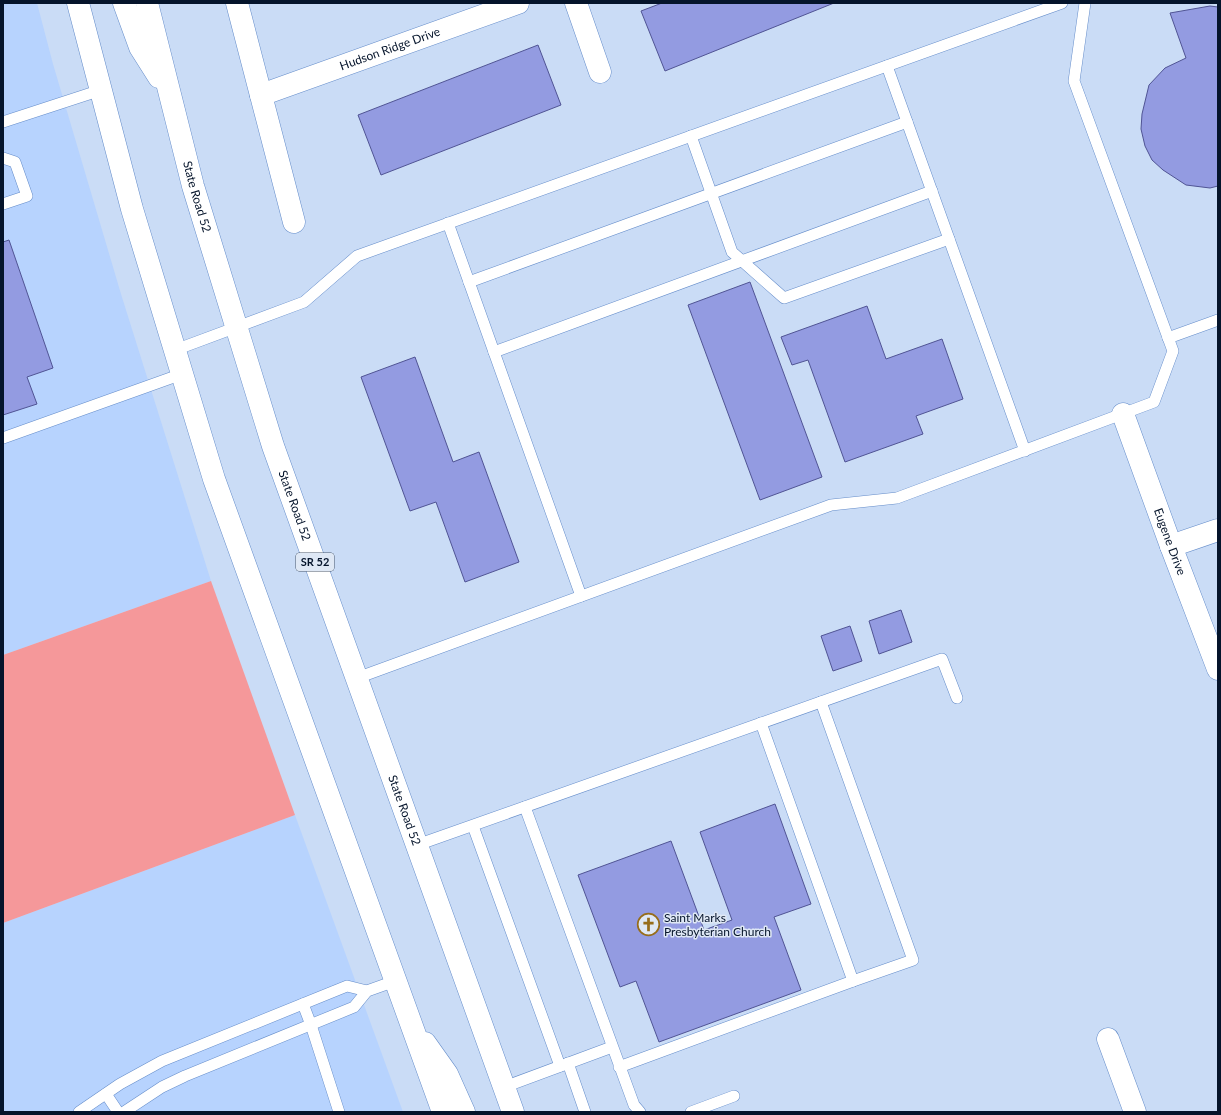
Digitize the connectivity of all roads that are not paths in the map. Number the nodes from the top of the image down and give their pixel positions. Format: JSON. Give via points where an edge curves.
{"nodes":[{"id":1,"x":78,"y":3,"type":"edge"},
{"id":2,"x":124,"y":3,"type":"edge"},
{"id":3,"x":147,"y":3,"type":"edge"},
{"id":4,"x":237,"y":3,"type":"edge"},
{"id":5,"x":518,"y":3,"type":"edge"},
{"id":6,"x":576,"y":3,"type":"edge"},
{"id":7,"x":1062,"y":3,"type":"edge"},
{"id":8,"x":1086,"y":3,"type":"edge"},
{"id":9,"x":887,"y":66,"type":"junction"},
{"id":10,"x":600,"y":72,"type":"dead end"},
{"id":11,"x":101,"y":90,"type":"junction"},
{"id":12,"x":261,"y":95,"type":"junction"},
{"id":13,"x":171,"y":97,"type":"junction"},
{"id":14,"x":3,"y":122,"type":"edge"},
{"id":15,"x":907,"y":122,"type":"junction"},
{"id":16,"x":691,"y":136,"type":"junction"},
{"id":17,"x":3,"y":158,"type":"edge"},
{"id":18,"x":932,"y":191,"type":"junction"},
{"id":19,"x":712,"y":194,"type":"junction"},
{"id":20,"x":3,"y":204,"type":"edge"},
{"id":21,"x":294,"y":222,"type":"dead end"},
{"id":22,"x":448,"y":223,"type":"junction"},
{"id":23,"x":949,"y":239,"type":"junction"},
{"id":24,"x":742,"y":261,"type":"junction"},
{"id":25,"x":469,"y":282,"type":"junction"},
{"id":26,"x":1218,"y":320,"type":"edge"},
{"id":27,"x":236,"y":327,"type":"junction"},
{"id":28,"x":1168,"y":338,"type":"junction"},
{"id":29,"x":175,"y":350,"type":"junction"},
{"id":30,"x":494,"y":352,"type":"junction"},
{"id":31,"x":182,"y":374,"type":"junction"},
{"id":32,"x":1123,"y":414,"type":"junction"},
{"id":33,"x":3,"y":438,"type":"edge"},
{"id":34,"x":1025,"y":450,"type":"junction"},
{"id":35,"x":1218,"y":530,"type":"edge"},
{"id":36,"x":1171,"y":546,"type":"junction"},
{"id":37,"x":581,"y":596,"type":"junction"},
{"id":38,"x":1218,"y":669,"type":"edge"},
{"id":39,"x":357,"y":678,"type":"junction"},
{"id":40,"x":957,"y":698,"type":"dead end"},
{"id":41,"x":821,"y":702,"type":"junction"},
{"id":42,"x":761,"y":723,"type":"junction"},
{"id":43,"x":525,"y":807,"type":"junction"},
{"id":44,"x":473,"y":826,"type":"junction"},
{"id":45,"x":417,"y":845,"type":"junction"},
{"id":46,"x":395,"y":981,"type":"junction"},
{"id":47,"x":853,"y":981,"type":"junction"},
{"id":48,"x":367,"y":991,"type":"junction"},
{"id":49,"x":303,"y":1004,"type":"junction"},
{"id":50,"x":410,"y":1023,"type":"junction"},
{"id":51,"x":311,"y":1025,"type":"junction"},
{"id":52,"x":1108,"y":1039,"type":"dead end"},
{"id":53,"x":612,"y":1047,"type":"junction"},
{"id":54,"x":564,"y":1065,"type":"junction"},
{"id":55,"x":619,"y":1066,"type":"junction"},
{"id":56,"x":504,"y":1087,"type":"junction"},
{"id":57,"x":106,"y":1094,"type":"junction"},
{"id":58,"x":734,"y":1096,"type":"dead end"},
{"id":59,"x":79,"y":1112,"type":"edge"},
{"id":60,"x":118,"y":1112,"type":"edge"},
{"id":61,"x":124,"y":1112,"type":"edge"},
{"id":62,"x":340,"y":1112,"type":"edge"},
{"id":63,"x":442,"y":1112,"type":"edge"},
{"id":64,"x":464,"y":1112,"type":"edge"},
{"id":65,"x":513,"y":1112,"type":"edge"},
{"id":66,"x":585,"y":1112,"type":"edge"},
{"id":67,"x":640,"y":1112,"type":"edge"},
{"id":68,"x":690,"y":1112,"type":"edge"},
{"id":69,"x":1135,"y":1112,"type":"edge"}],
"edges":[{"from":1,"to":11,"type":"main road"},
{"from":2,"to":13,"type":"main road","via":[[140,47]]},
{"from":3,"to":13,"type":"main road","name":"State Road 52","number":"SR 52"},
{"from":4,"to":12,"type":"main road"},
{"from":5,"to":12,"type":"main road","name":"Hudson Ridge Drive"},
{"from":6,"to":10,"type":"main road"},
{"from":7,"to":9,"type":"lane"},
{"from":8,"to":28,"type":"lane","via":[[1074,81]]},
{"from":9,"to":15,"type":"lane"},
{"from":9,"to":16,"type":"lane"},
{"from":11,"to":14,"type":"lane"},
{"from":11,"to":29,"type":"main road","via":[[132,209]]},
{"from":12,"to":21,"type":"main road"},
{"from":13,"to":27,"type":"main road","name":"State Road 52","number":"SR 52","via":[[193,186]]},
{"from":15,"to":18,"type":"lane"},
{"from":15,"to":19,"type":"lane"},
{"from":16,"to":19,"type":"lane"},
{"from":16,"to":22,"type":"lane"},
{"from":17,"to":20,"type":"lane","via":[[15,162],[27,196]]},
{"from":18,"to":23,"type":"lane"},
{"from":18,"to":24,"type":"lane"},
{"from":19,"to":24,"type":"lane","via":[[732,252]]},
{"from":19,"to":25,"type":"lane"},
{"from":22,"to":25,"type":"lane"},
{"from":22,"to":27,"type":"lane","via":[[357,256],[304,302]]},
{"from":23,"to":24,"type":"lane","via":[[784,298]]},
{"from":23,"to":34,"type":"lane"},
{"from":24,"to":30,"type":"lane"},
{"from":25,"to":30,"type":"lane"},
{"from":26,"to":28,"type":"lane"},
{"from":27,"to":29,"type":"lane"},
{"from":27,"to":39,"type":"main road","name":"State Road 52","number":"SR 52","via":[[273,446]]},
{"from":28,"to":32,"type":"lane","via":[[1173,351],[1154,402]]},
{"from":29,"to":31,"type":"main road"},
{"from":30,"to":37,"type":"lane"},
{"from":31,"to":33,"type":"lane"},
{"from":31,"to":46,"type":"main road","via":[[214,479]]},
{"from":32,"to":34,"type":"lane"},
{"from":32,"to":36,"type":"main road","name":"Eugene Drive"},
{"from":34,"to":37,"type":"lane","via":[[897,498],[831,505]]},
{"from":35,"to":36,"type":"main road"},
{"from":36,"to":38,"type":"main road","name":"Eugene Drive"},
{"from":37,"to":39,"type":"lane"},
{"from":39,"to":45,"type":"main road","name":"State Road 52","number":"SR 52"},
{"from":40,"to":41,"type":"lane","via":[[942,658]]},
{"from":41,"to":42,"type":"lane"},
{"from":41,"to":47,"type":"lane","via":[[913,960]]},
{"from":42,"to":43,"type":"lane"},
{"from":42,"to":47,"type":"lane"},
{"from":43,"to":44,"type":"lane"},
{"from":43,"to":53,"type":"lane"},
{"from":44,"to":45,"type":"lane"},
{"from":44,"to":54,"type":"lane"},
{"from":45,"to":56,"type":"main road","name":"State Road 52","number":"SR 52"},
{"from":46,"to":48,"type":"lane"},
{"from":46,"to":50,"type":"main road"},
{"from":47,"to":55,"type":"lane"},
{"from":48,"to":49,"type":"lane","via":[[347,986]]},
{"from":48,"to":51,"type":"lane","via":[[354,1007]]},
{"from":49,"to":51,"type":"lane"},
{"from":49,"to":57,"type":"lane","via":[[162,1061]]},
{"from":50,"to":63,"type":"main road"},
{"from":50,"to":64,"type":"main road","via":[[447,1074]]},
{"from":51,"to":61,"type":"lane","via":[[185,1076],[162,1087]]},
{"from":51,"to":62,"type":"lane"},
{"from":52,"to":69,"type":"main road"},
{"from":53,"to":54,"type":"lane"},
{"from":53,"to":55,"type":"lane"},
{"from":54,"to":56,"type":"lane"},
{"from":54,"to":66,"type":"lane"},
{"from":55,"to":67,"type":"lane","via":[[634,1105]]},
{"from":56,"to":65,"type":"main road","name":"State Road 52","number":"SR 52"},
{"from":57,"to":59,"type":"lane"},
{"from":57,"to":60,"type":"lane"},
{"from":58,"to":68,"type":"lane"}]}
